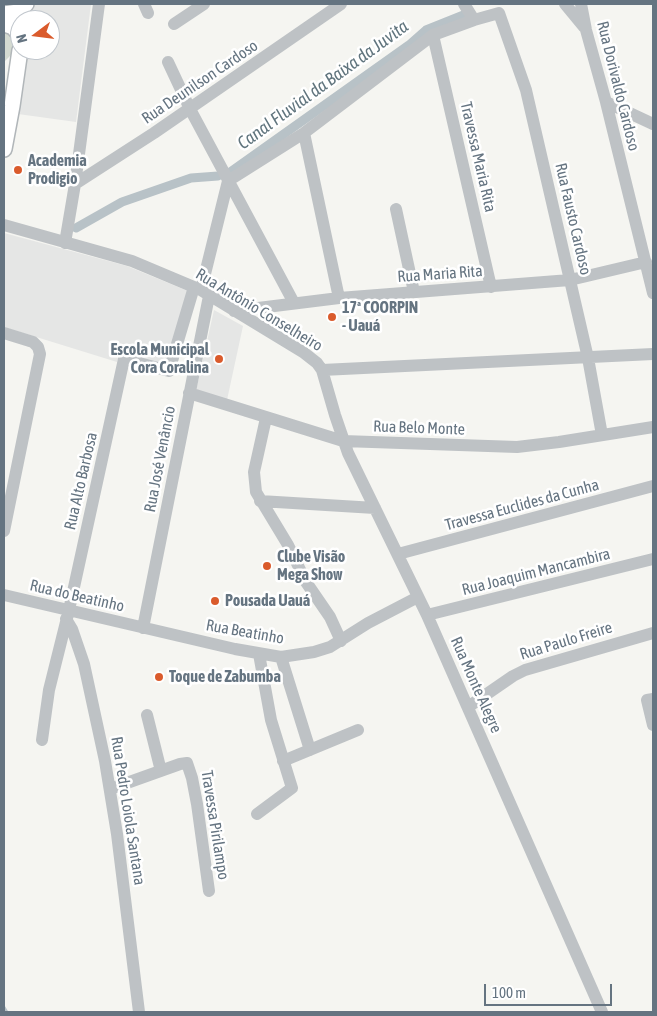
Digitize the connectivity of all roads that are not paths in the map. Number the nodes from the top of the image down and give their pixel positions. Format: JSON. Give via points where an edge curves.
{"nodes":[{"id":1,"x":26,"y":4,"type":"edge"},
{"id":2,"x":99,"y":4,"type":"edge"},
{"id":3,"x":204,"y":4,"type":"edge"},
{"id":4,"x":341,"y":4,"type":"edge"},
{"id":5,"x":464,"y":4,"type":"edge"},
{"id":6,"x":565,"y":4,"type":"edge"},
{"id":7,"x":581,"y":4,"type":"edge"},
{"id":8,"x":4,"y":14,"type":"edge"},
{"id":9,"x":474,"y":20,"type":"junction"},
{"id":10,"x":174,"y":24,"type":"dead end"},
{"id":11,"x":586,"y":30,"type":"junction"},
{"id":12,"x":433,"y":35,"type":"junction"},
{"id":13,"x":19,"y":60,"type":"edge"},
{"id":14,"x":168,"y":62,"type":"dead end"},
{"id":15,"x":606,"y":102,"type":"junction"},
{"id":16,"x":190,"y":109,"type":"junction"},
{"id":17,"x":653,"y":124,"type":"edge"},
{"id":18,"x":304,"y":133,"type":"junction"},
{"id":19,"x":4,"y":150,"type":"edge"},
{"id":20,"x":228,"y":181,"type":"junction"},
{"id":21,"x":75,"y":184,"type":"junction"},
{"id":22,"x":396,"y":209,"type":"dead end"},
{"id":23,"x":4,"y":226,"type":"edge"},
{"id":24,"x":65,"y":243,"type":"junction"},
{"id":25,"x":646,"y":262,"type":"junction"},
{"id":26,"x":570,"y":280,"type":"junction"},
{"id":27,"x":491,"y":287,"type":"junction"},
{"id":28,"x":201,"y":291,"type":"junction"},
{"id":29,"x":414,"y":292,"type":"junction"},
{"id":30,"x":653,"y":293,"type":"edge"},
{"id":31,"x":339,"y":298,"type":"junction"},
{"id":32,"x":294,"y":303,"type":"junction"},
{"id":33,"x":234,"y":311,"type":"junction"},
{"id":34,"x":4,"y":333,"type":"edge"},
{"id":35,"x":653,"y":354,"type":"edge"},
{"id":36,"x":588,"y":358,"type":"junction"},
{"id":37,"x":322,"y":370,"type":"junction"},
{"id":38,"x":189,"y":393,"type":"junction"},
{"id":39,"x":266,"y":418,"type":"junction"},
{"id":40,"x":653,"y":427,"type":"edge"},
{"id":41,"x":602,"y":435,"type":"junction"},
{"id":42,"x":343,"y":442,"type":"junction"},
{"id":43,"x":653,"y":486,"type":"edge"},
{"id":44,"x":260,"y":501,"type":"junction"},
{"id":45,"x":375,"y":508,"type":"junction"},
{"id":46,"x":4,"y":531,"type":"edge"},
{"id":47,"x":398,"y":554,"type":"junction"},
{"id":48,"x":653,"y":559,"type":"edge"},
{"id":49,"x":4,"y":595,"type":"edge"},
{"id":50,"x":418,"y":597,"type":"junction"},
{"id":51,"x":68,"y":614,"type":"junction"},
{"id":52,"x":427,"y":615,"type":"junction"},
{"id":53,"x":143,"y":628,"type":"junction"},
{"id":54,"x":653,"y":633,"type":"edge"},
{"id":55,"x":341,"y":641,"type":"junction"},
{"id":56,"x":259,"y":654,"type":"junction"},
{"id":57,"x":281,"y":657,"type":"junction"},
{"id":58,"x":653,"y":698,"type":"edge"},
{"id":59,"x":468,"y":707,"type":"junction"},
{"id":60,"x":147,"y":715,"type":"dead end"},
{"id":61,"x":653,"y":725,"type":"edge"},
{"id":62,"x":358,"y":730,"type":"dead end"},
{"id":63,"x":42,"y":740,"type":"dead end"},
{"id":64,"x":310,"y":750,"type":"junction"},
{"id":65,"x":283,"y":761,"type":"junction"},
{"id":66,"x":161,"y":771,"type":"junction"},
{"id":67,"x":110,"y":789,"type":"junction"},
{"id":68,"x":256,"y":814,"type":"dead end"},
{"id":69,"x":209,"y":891,"type":"dead end"},
{"id":70,"x":139,"y":1012,"type":"edge"},
{"id":71,"x":602,"y":1012,"type":"edge"}],
"edges":[{"from":1,"to":8,"type":"main road","via":[[18,12]]},
{"from":2,"to":21,"type":"street"},
{"from":3,"to":10,"type":"street"},
{"from":4,"to":16,"type":"street","name":"Rua Deunilson Cardoso"},
{"from":5,"to":9,"type":"street"},
{"from":6,"to":11,"type":"street"},
{"from":7,"to":11,"type":"street","name":"Rua Dorivaldo Cardoso"},
{"from":9,"to":12,"type":"street"},
{"from":9,"to":26,"type":"street","name":"Rua Fausto Cardoso","via":[[499,13],[525,85]]},
{"from":11,"to":15,"type":"street","name":"Rua Dorivaldo Cardoso"},
{"from":12,"to":18,"type":"street"},
{"from":12,"to":27,"type":"street","name":"Travessa Maria Rita"},
{"from":13,"to":19,"type":"main road"},
{"from":14,"to":16,"type":"street"},
{"from":15,"to":17,"type":"street"},
{"from":15,"to":25,"type":"street","name":"Rua Dorivaldo Cardoso"},
{"from":16,"to":20,"type":"street"},
{"from":16,"to":21,"type":"street","name":"Rua Deunilson Cardoso"},
{"from":18,"to":20,"type":"street"},
{"from":18,"to":31,"type":"street"},
{"from":20,"to":28,"type":"street"},
{"from":20,"to":32,"type":"street"},
{"from":21,"to":24,"type":"street"},
{"from":22,"to":29,"type":"street"},
{"from":23,"to":24,"type":"street","name":"Rua Antônio Conselheiro"},
{"from":24,"to":28,"type":"street","name":"Rua Antônio Conselheiro","via":[[132,261]]},
{"from":25,"to":26,"type":"street","name":"Rua Maria Rita"},
{"from":25,"to":30,"type":"street","name":"Rua Dorivaldo Cardoso"},
{"from":26,"to":27,"type":"street","name":"Rua Maria Rita"},
{"from":26,"to":36,"type":"street","name":"Rua Fausto Cardoso"},
{"from":27,"to":29,"type":"street","name":"Rua Maria Rita"},
{"from":28,"to":33,"type":"street","name":"Rua Antônio Conselheiro"},
{"from":28,"to":38,"type":"street","name":"Rua José Venâncio"},
{"from":28,"to":51,"type":"street","name":"Rua Alto Barbosa","via":[[169,371],[124,359]]},
{"from":29,"to":31,"type":"street","name":"Rua Maria Rita"},
{"from":31,"to":32,"type":"street","name":"Rua Maria Rita"},
{"from":32,"to":33,"type":"street","name":"Rua Maria Rita"},
{"from":33,"to":37,"type":"street","name":"Rua Antônio Conselheiro","via":[[310,357]]},
{"from":34,"to":46,"type":"street","via":[[36,344],[40,349]]},
{"from":35,"to":36,"type":"street","name":"Rua Antônio Conselheiro"},
{"from":36,"to":37,"type":"street","name":"Rua Antônio Conselheiro"},
{"from":36,"to":41,"type":"street","name":"Rua Fausto Cardoso"},
{"from":37,"to":42,"type":"street","name":"Rua Monte Alegre"},
{"from":38,"to":39,"type":"street","name":"Rua Belo Monte"},
{"from":38,"to":53,"type":"street","name":"Rua José Venâncio"},
{"from":39,"to":42,"type":"street","name":"Rua Belo Monte"},
{"from":39,"to":44,"type":"street","via":[[254,472]]},
{"from":40,"to":41,"type":"street","name":"Rua Belo Monte"},
{"from":41,"to":42,"type":"street","name":"Rua Belo Monte","via":[[517,447]]},
{"from":42,"to":45,"type":"street","name":"Rua Monte Alegre"},
{"from":43,"to":47,"type":"street","name":"Travessa Euclides da Cunha"},
{"from":44,"to":45,"type":"street"},
{"from":44,"to":55,"type":"street"},
{"from":45,"to":47,"type":"street","name":"Rua Monte Alegre"},
{"from":47,"to":50,"type":"street","name":"Rua Monte Alegre"},
{"from":48,"to":52,"type":"street","name":"Rua Joaquim Mancambira"},
{"from":49,"to":51,"type":"street","name":"Rua do Beatinho"},
{"from":50,"to":52,"type":"street","name":"Rua Monte Alegre"},
{"from":50,"to":55,"type":"street"},
{"from":51,"to":53,"type":"street","name":"Rua do Beatinho"},
{"from":51,"to":63,"type":"street","name":"Rua Alto Barbosa"},
{"from":51,"to":67,"type":"street","name":"Rua Pedro Loiola Santana","via":[[92,696]]},
{"from":52,"to":59,"type":"street","name":"Rua Monte Alegre"},
{"from":53,"to":56,"type":"street","name":"Rua Beatinho"},
{"from":54,"to":59,"type":"street","name":"Rua Paulo Freire","via":[[525,670]]},
{"from":55,"to":57,"type":"street","name":"Rua Beatinho","via":[[314,652]]},
{"from":56,"to":57,"type":"street","name":"Rua Beatinho"},
{"from":56,"to":65,"type":"street","via":[[271,720]]},
{"from":57,"to":64,"type":"street"},
{"from":58,"to":61,"type":"street","via":[[647,700]]},
{"from":59,"to":71,"type":"street","name":"Rua Monte Alegre"},
{"from":60,"to":66,"type":"street"},
{"from":62,"to":64,"type":"street"},
{"from":64,"to":65,"type":"street"},
{"from":65,"to":68,"type":"street","via":[[292,788]]},
{"from":66,"to":67,"type":"street","name":"Travessa Pirilampo"},
{"from":66,"to":69,"type":"street","name":"Travessa Pirilampo","via":[[185,763],[188,765]]},
{"from":67,"to":70,"type":"street","name":"Rua Pedro Loiola Santana"}]}
